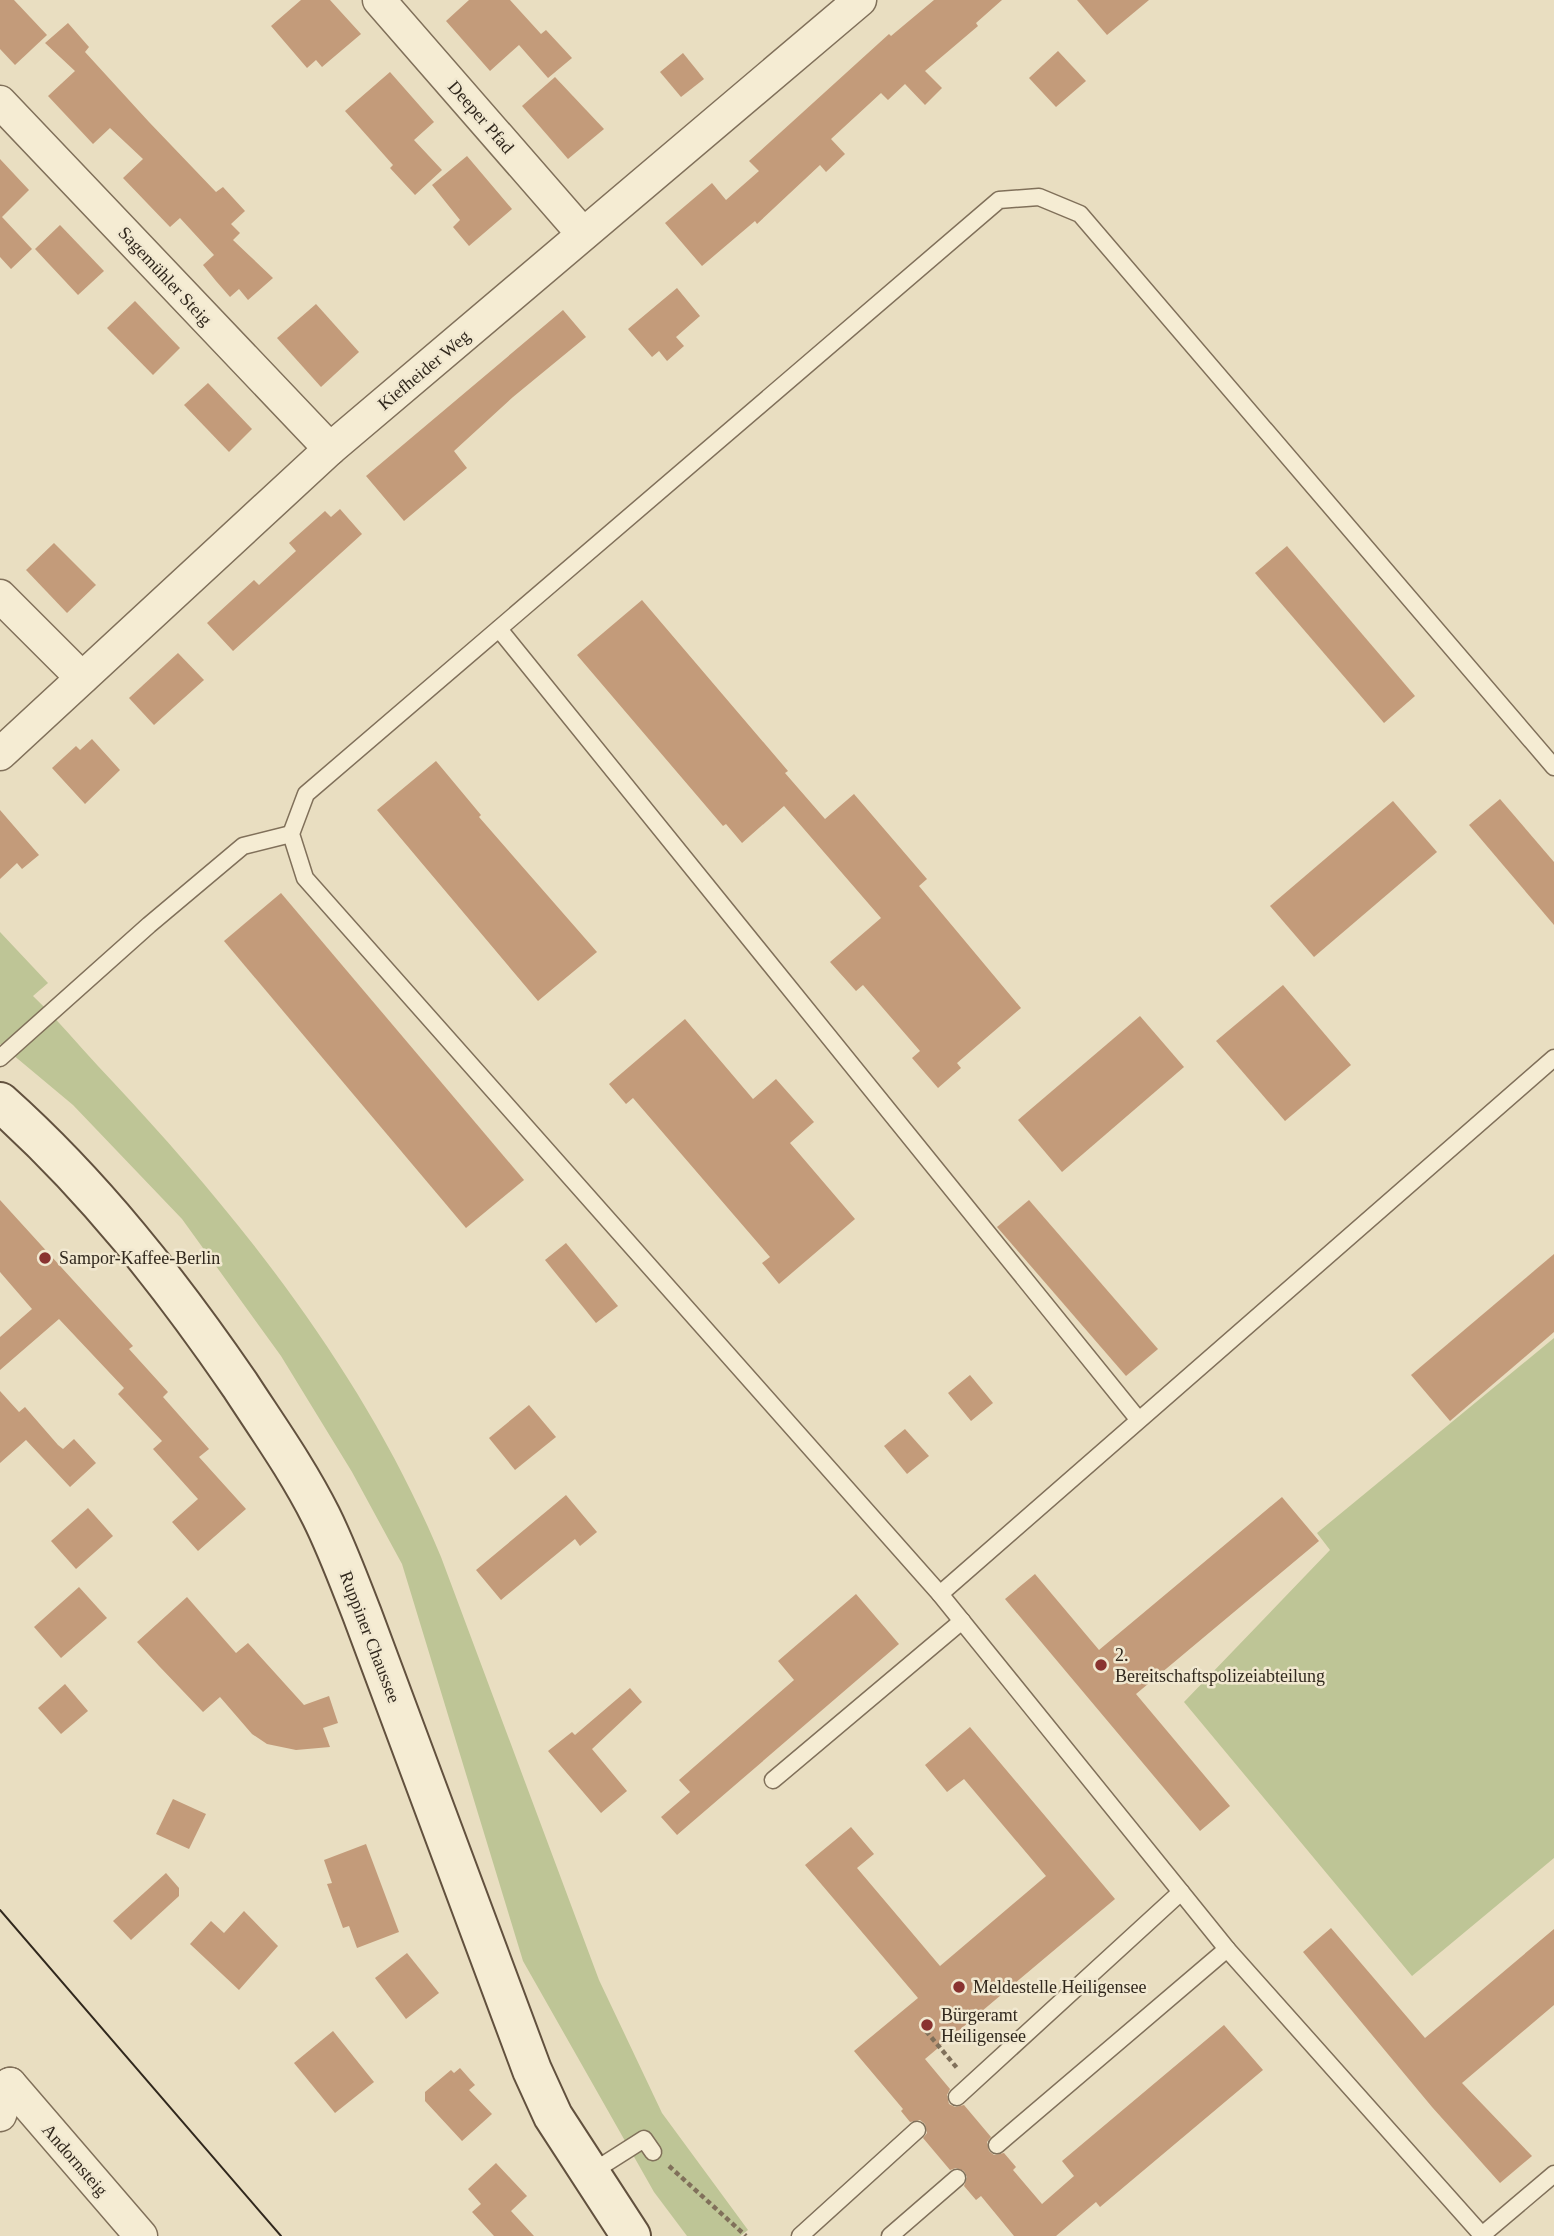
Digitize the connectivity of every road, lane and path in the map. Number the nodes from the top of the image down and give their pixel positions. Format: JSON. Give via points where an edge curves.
{"nodes":[{"id":1,"x":379,"y":0,"type":"edge"},
{"id":2,"x":860,"y":0,"type":"edge"},
{"id":3,"x":0,"y":102,"type":"edge"},
{"id":4,"x":583,"y":234,"type":"junction"},
{"id":5,"x":330,"y":449,"type":"junction"},
{"id":6,"x":0,"y":596,"type":"edge"},
{"id":7,"x":499,"y":629,"type":"junction"},
{"id":8,"x":82,"y":678,"type":"junction"},
{"id":9,"x":0,"y":754,"type":"edge"},
{"id":10,"x":1554,"y":767,"type":"edge"},
{"id":11,"x":291,"y":834,"type":"junction"},
{"id":12,"x":0,"y":1058,"type":"edge"},
{"id":13,"x":1554,"y":1058,"type":"edge"},
{"id":14,"x":0,"y":1102,"type":"edge"},
{"id":15,"x":1138,"y":1419,"type":"junction"},
{"id":16,"x":940,"y":1594,"type":"junction"},
{"id":17,"x":962,"y":1621,"type":"junction"},
{"id":18,"x":773,"y":1780,"type":"dead end"},
{"id":19,"x":1181,"y":1892,"type":"junction"},
{"id":20,"x":1227,"y":1949,"type":"junction"},
{"id":21,"x":926,"y":2032,"type":"dead end"},
{"id":22,"x":954,"y":2079,"type":"dead end"},
{"id":23,"x":5,"y":2083,"type":"edge"},
{"id":24,"x":957,"y":2097,"type":"dead end"},
{"id":25,"x":0,"y":2115,"type":"edge"},
{"id":26,"x":917,"y":2130,"type":"dead end"},
{"id":27,"x":998,"y":2145,"type":"dead end"},
{"id":28,"x":653,"y":2152,"type":"joint"},
{"id":29,"x":589,"y":2174,"type":"junction"},
{"id":30,"x":1554,"y":2174,"type":"edge"},
{"id":31,"x":957,"y":2178,"type":"dead end"},
{"id":32,"x":807,"y":2234,"type":"edge"},
{"id":33,"x":141,"y":2236,"type":"edge"},
{"id":34,"x":631,"y":2236,"type":"edge"},
{"id":35,"x":746,"y":2236,"type":"edge"},
{"id":36,"x":890,"y":2236,"type":"edge"}],
"edges":[{"from":1,"to":4,"type":"street","name":"Deeper Pfad"},
{"from":2,"to":4,"type":"street","name":"Kiefheider Weg"},
{"from":3,"to":5,"type":"street","name":"Sagemühler Steig"},
{"from":4,"to":5,"type":"street","name":"Kiefheider Weg"},
{"from":5,"to":8,"type":"street","name":"Kiefheider Weg"},
{"from":6,"to":8,"type":"street"},
{"from":7,"to":10,"type":"lane","via":[[999,200],[1039,197],[1080,214]]},
{"from":7,"to":11,"type":"lane","via":[[306,794]]},
{"from":7,"to":15,"type":"lane"},
{"from":8,"to":9,"type":"street","name":"Kiefheider Weg"},
{"from":11,"to":12,"type":"lane","via":[[243,846]]},
{"from":11,"to":16,"type":"lane","via":[[305,878]]},
{"from":13,"to":15,"type":"lane"},
{"from":14,"to":29,"type":"main road","name":"Ruppiner Chaussee","via":[[66,1166],[158,1271],[304,1485],[335,1544],[532,2070],[553,2116]]},
{"from":15,"to":16,"type":"lane"},
{"from":16,"to":17,"type":"lane"},
{"from":17,"to":18,"type":"lane"},
{"from":17,"to":19,"type":"lane"},
{"from":19,"to":20,"type":"lane"},
{"from":19,"to":24,"type":"lane"},
{"from":20,"to":27,"type":"lane"},
{"from":20,"to":30,"type":"lane","via":[[1482,2235]]},
{"from":21,"to":22,"type":"path","via":[[960,2071]]},
{"from":23,"to":25,"type":"street"},
{"from":23,"to":33,"type":"street","name":"Andornsteig"},
{"from":26,"to":32,"type":"lane"},
{"from":28,"to":29,"type":"lane","via":[[644,2139]]},
{"from":28,"to":35,"type":"path"},
{"from":29,"to":34,"type":"main road","name":"Ruppiner Chaussee"},
{"from":31,"to":36,"type":"lane"}]}
